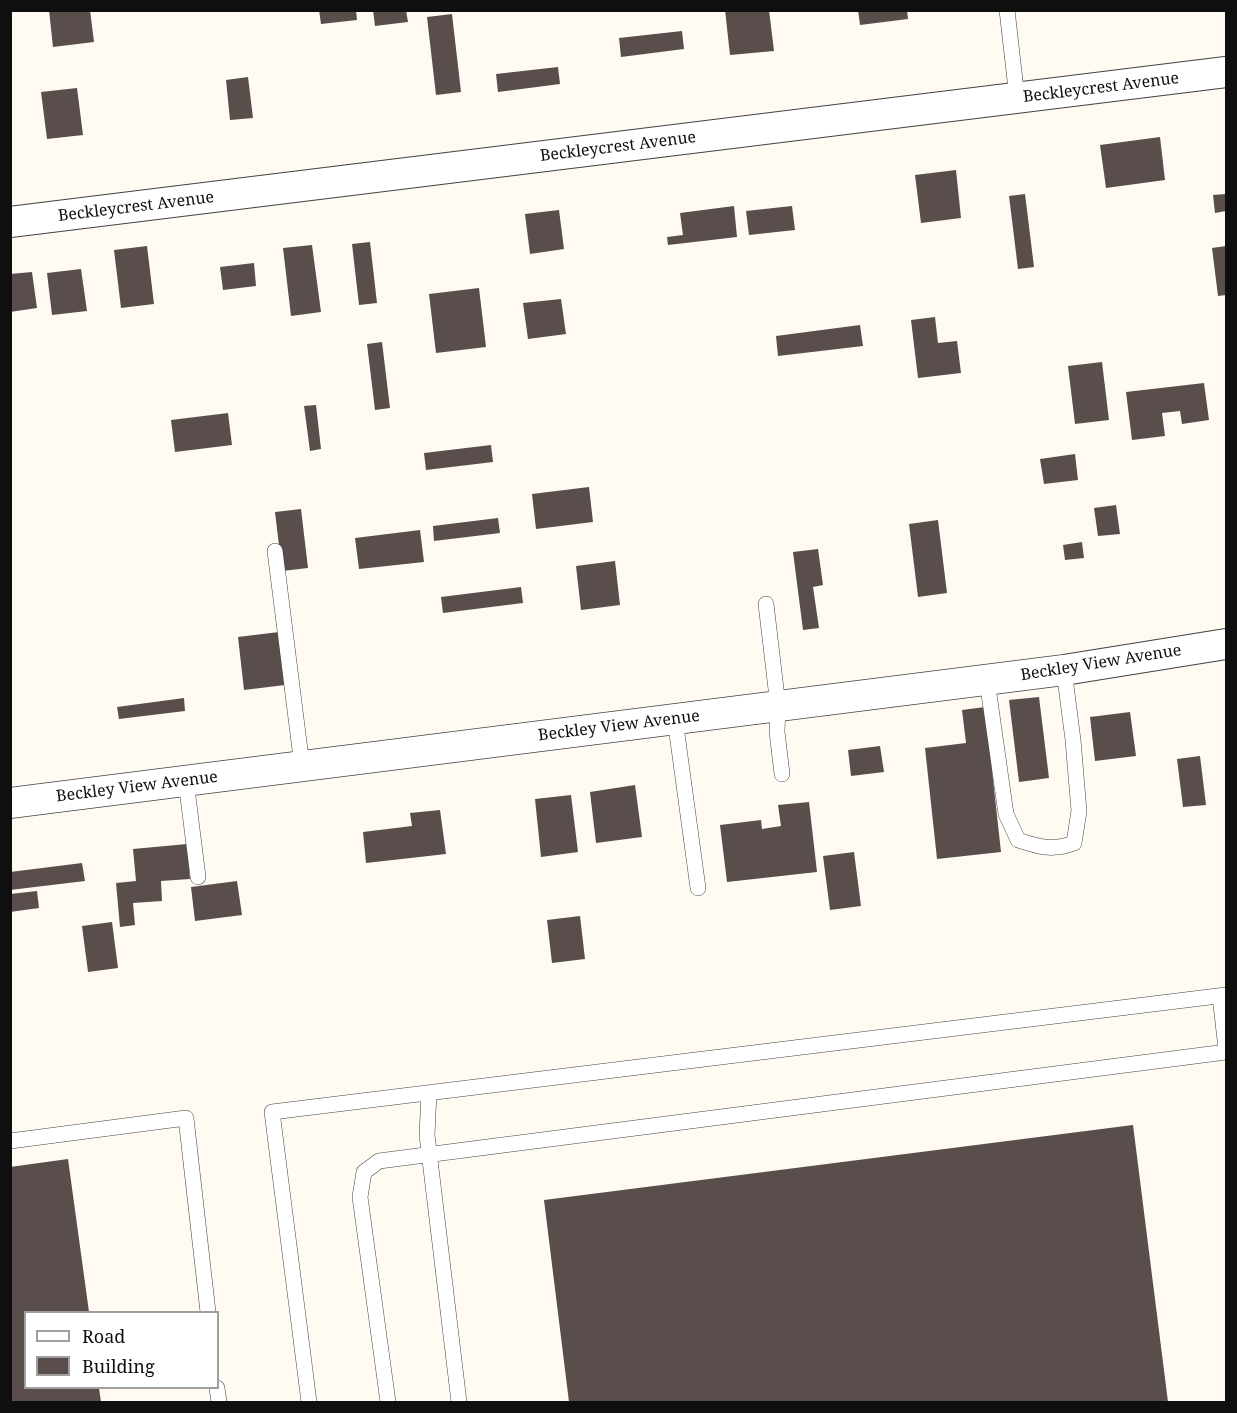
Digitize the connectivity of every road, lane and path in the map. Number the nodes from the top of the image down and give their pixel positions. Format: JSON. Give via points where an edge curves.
{"nodes":[{"id":1,"x":1007,"y":10,"type":"edge"},
{"id":2,"x":1227,"y":72,"type":"edge"},
{"id":3,"x":1017,"y":98,"type":"junction"},
{"id":4,"x":10,"y":222,"type":"edge"},
{"id":5,"x":275,"y":551,"type":"dead end"},
{"id":6,"x":766,"y":604,"type":"dead end"},
{"id":7,"x":1227,"y":644,"type":"edge"},
{"id":8,"x":1064,"y":670,"type":"junction"},
{"id":9,"x":987,"y":680,"type":"junction"},
{"id":10,"x":778,"y":706,"type":"junction"},
{"id":11,"x":675,"y":719,"type":"junction"},
{"id":12,"x":302,"y":766,"type":"junction"},
{"id":13,"x":782,"y":774,"type":"dead end"},
{"id":14,"x":186,"y":781,"type":"junction"},
{"id":15,"x":10,"y":803,"type":"edge"},
{"id":16,"x":198,"y":877,"type":"dead end"},
{"id":17,"x":698,"y":888,"type":"dead end"},
{"id":18,"x":1223,"y":996,"type":"edge"},
{"id":19,"x":1227,"y":1050,"type":"edge"},
{"id":20,"x":429,"y":1093,"type":"junction"},
{"id":21,"x":10,"y":1141,"type":"edge"},
{"id":22,"x":430,"y":1154,"type":"junction"},
{"id":23,"x":208,"y":1311,"type":"edge"},
{"id":24,"x":309,"y":1402,"type":"edge"},
{"id":25,"x":388,"y":1402,"type":"edge"},
{"id":26,"x":459,"y":1402,"type":"edge"}],
"edges":[{"from":1,"to":3,"type":"lane"},
{"from":2,"to":3,"type":"street","name":"Beckleycrest Avenue"},
{"from":3,"to":4,"type":"street","name":"Beckleycrest Avenue"},
{"from":5,"to":12,"type":"lane"},
{"from":6,"to":10,"type":"lane"},
{"from":7,"to":8,"type":"street","name":"Beckley View Avenue"},
{"from":8,"to":9,"type":"street","name":"Beckley View Avenue"},
{"from":8,"to":9,"type":"lane","via":[[1079,811],[1074,843],[1062,848],[1041,848],[1018,840],[1006,814]]},
{"from":9,"to":10,"type":"street","name":"Beckley View Avenue"},
{"from":10,"to":11,"type":"street","name":"Beckley View Avenue"},
{"from":10,"to":13,"type":"lane"},
{"from":11,"to":12,"type":"street","name":"Beckley View Avenue"},
{"from":11,"to":17,"type":"lane"},
{"from":12,"to":14,"type":"street","name":"Beckley View Avenue"},
{"from":14,"to":15,"type":"street","name":"Beckley View Avenue"},
{"from":14,"to":16,"type":"lane"},
{"from":18,"to":19,"type":"lane"},
{"from":18,"to":20,"type":"lane"},
{"from":19,"to":22,"type":"lane"},
{"from":20,"to":22,"type":"lane"},
{"from":20,"to":24,"type":"lane","via":[[272,1112]]},
{"from":21,"to":23,"type":"lane","via":[[186,1118]]},
{"from":22,"to":25,"type":"lane","via":[[379,1161],[363,1172],[360,1197]]},
{"from":22,"to":26,"type":"lane"}]}
